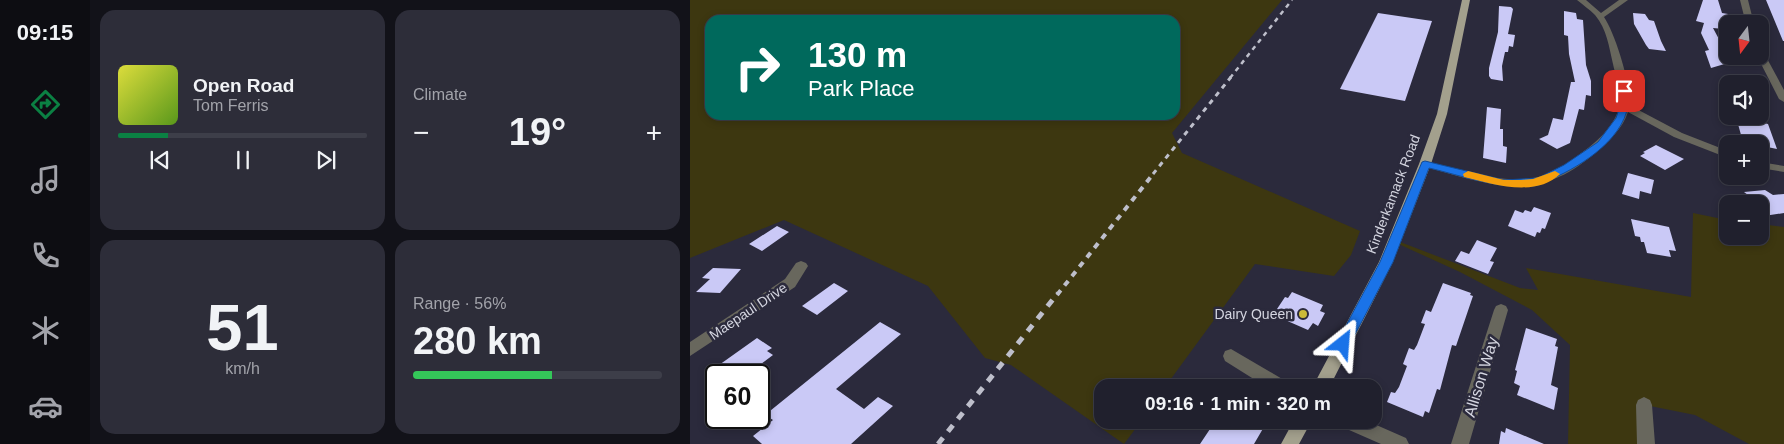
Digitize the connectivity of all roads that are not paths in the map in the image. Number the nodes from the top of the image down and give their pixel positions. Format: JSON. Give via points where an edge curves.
{"nodes":[{"id":1,"x":1466,"y":0,"type":"edge"},
{"id":2,"x":1581,"y":0,"type":"edge"},
{"id":3,"x":1624,"y":0,"type":"edge"},
{"id":4,"x":1744,"y":0,"type":"edge"},
{"id":5,"x":1748,"y":15,"type":"edge"},
{"id":6,"x":1601,"y":16,"type":"junction"},
{"id":7,"x":1766,"y":65,"type":"edge"},
{"id":8,"x":1784,"y":99,"type":"edge"},
{"id":9,"x":1625,"y":107,"type":"junction"},
{"id":10,"x":1719,"y":151,"type":"edge"},
{"id":11,"x":1425,"y":164,"type":"junction"},
{"id":12,"x":1769,"y":166,"type":"edge"},
{"id":13,"x":1784,"y":169,"type":"edge"},
{"id":14,"x":801,"y":266,"type":"dead end"},
{"id":15,"x":1502,"y":310,"type":"dead end"},
{"id":16,"x":690,"y":350,"type":"edge"},
{"id":17,"x":1231,"y":356,"type":"dead end"},
{"id":18,"x":1268,"y":379,"type":"edge"},
{"id":19,"x":1325,"y":379,"type":"edge"},
{"id":20,"x":1644,"y":405,"type":"dead end"},
{"id":21,"x":1298,"y":429,"type":"edge"},
{"id":22,"x":1366,"y":429,"type":"edge"},
{"id":23,"x":1290,"y":444,"type":"edge"},
{"id":24,"x":1400,"y":444,"type":"edge"},
{"id":25,"x":1460,"y":444,"type":"edge"},
{"id":26,"x":1646,"y":444,"type":"edge"}],
"edges":[{"from":1,"to":11,"type":"main road","name":"Kinderkamack Road","via":[[1442,114]]},
{"from":2,"to":6,"type":"street"},
{"from":3,"to":6,"type":"street"},
{"from":4,"to":5,"type":"street"},
{"from":6,"to":9,"type":"street","via":[[1614,40]]},
{"from":7,"to":8,"type":"street"},
{"from":9,"to":10,"type":"street","via":[[1678,135]]},
{"from":9,"to":11,"type":"street","via":[[1612,132],[1601,144],[1568,168],[1535,182],[1504,183]]},
{"from":11,"to":19,"type":"main road","name":"Kinderkamack Road","via":[[1386,262]]},
{"from":12,"to":13,"type":"street"},
{"from":14,"to":16,"type":"street","name":"Maepaul Drive","via":[[790,283]]},
{"from":15,"to":25,"type":"street","name":"Allison Way"},
{"from":17,"to":18,"type":"street"},
{"from":20,"to":26,"type":"street"},
{"from":21,"to":23,"type":"main road"},
{"from":22,"to":24,"type":"street"}]}
